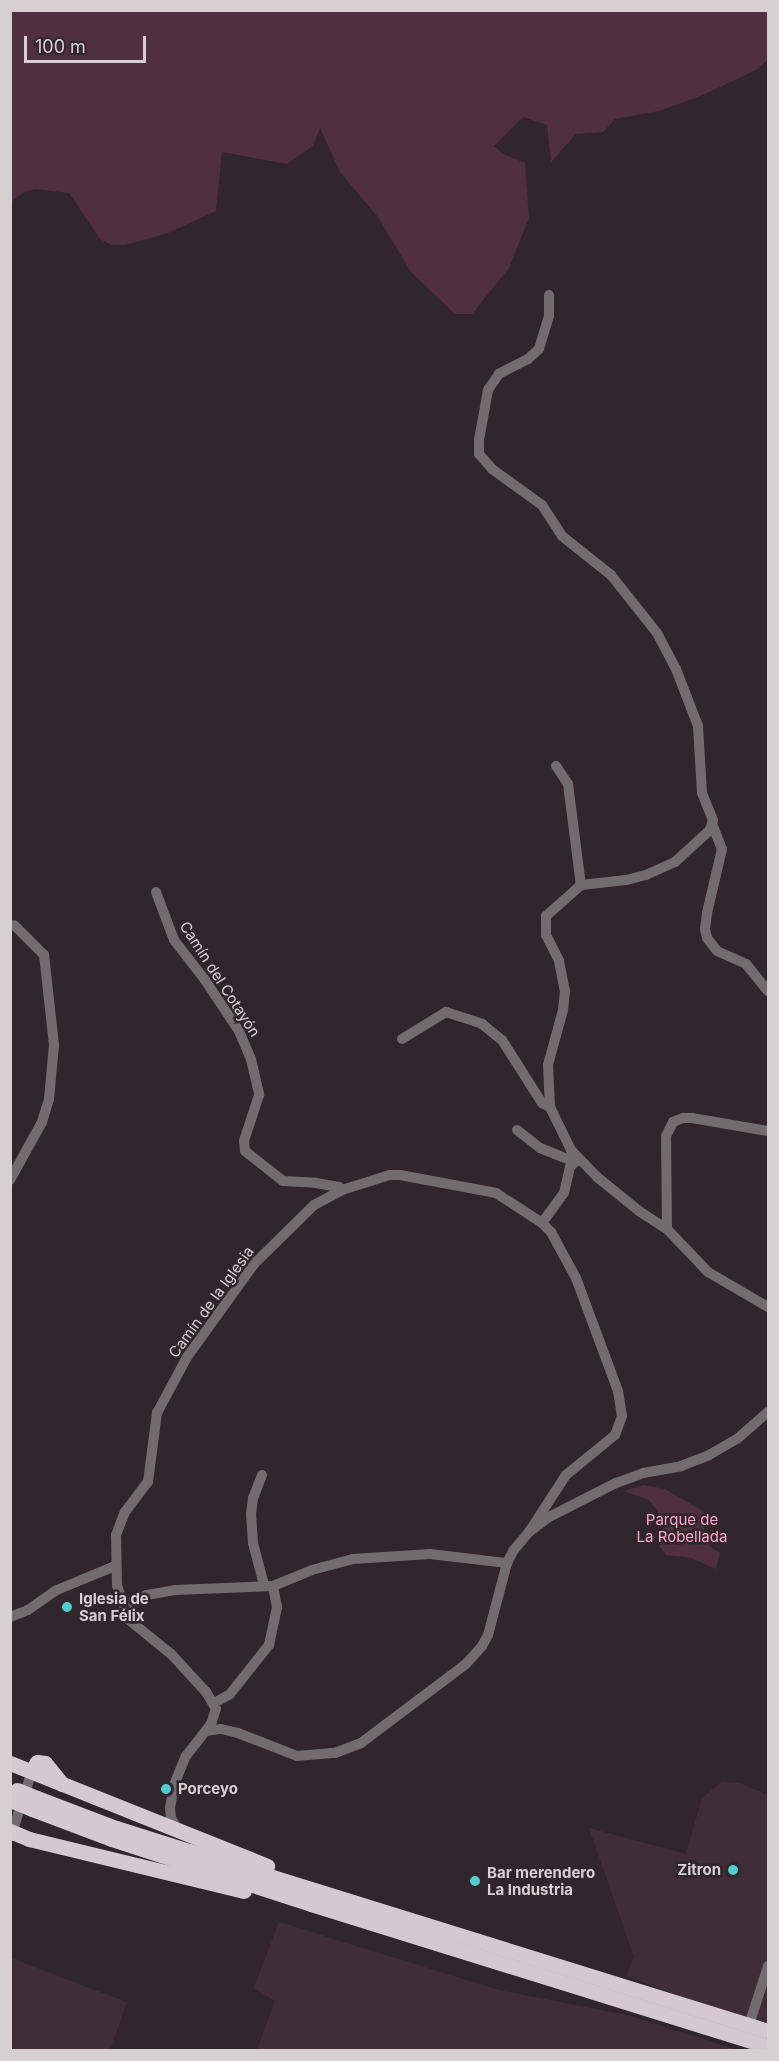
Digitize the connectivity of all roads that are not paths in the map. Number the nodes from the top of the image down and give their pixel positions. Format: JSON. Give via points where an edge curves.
{"nodes":[{"id":1,"x":549,"y":295,"type":"dead end"},
{"id":2,"x":556,"y":766,"type":"dead end"},
{"id":3,"x":713,"y":825,"type":"junction"},
{"id":4,"x":581,"y":885,"type":"junction"},
{"id":5,"x":156,"y":892,"type":"dead end"},
{"id":6,"x":14,"y":925,"type":"dead end"},
{"id":7,"x":768,"y":991,"type":"edge"},
{"id":8,"x":402,"y":1039,"type":"dead end"},
{"id":9,"x":550,"y":1107,"type":"junction"},
{"id":10,"x":517,"y":1130,"type":"dead end"},
{"id":11,"x":768,"y":1131,"type":"edge"},
{"id":12,"x":576,"y":1160,"type":"junction"},
{"id":13,"x":10,"y":1180,"type":"edge"},
{"id":14,"x":342,"y":1190,"type":"junction"},
{"id":15,"x":542,"y":1223,"type":"junction"},
{"id":16,"x":667,"y":1229,"type":"junction"},
{"id":17,"x":768,"y":1307,"type":"edge"},
{"id":18,"x":768,"y":1412,"type":"edge"},
{"id":19,"x":262,"y":1475,"type":"dead end"},
{"id":20,"x":529,"y":1532,"type":"junction"},
{"id":21,"x":507,"y":1563,"type":"junction"},
{"id":22,"x":115,"y":1566,"type":"junction"},
{"id":23,"x":268,"y":1585,"type":"junction"},
{"id":24,"x":124,"y":1609,"type":"junction"},
{"id":25,"x":10,"y":1617,"type":"edge"},
{"id":26,"x":214,"y":1703,"type":"junction"},
{"id":27,"x":206,"y":1731,"type":"junction"},
{"id":28,"x":10,"y":1762,"type":"edge"},
{"id":29,"x":32,"y":1771,"type":"junction"},
{"id":30,"x":13,"y":1794,"type":"edge"},
{"id":31,"x":170,"y":1798,"type":"junction"},
{"id":32,"x":34,"y":1803,"type":"junction"},
{"id":33,"x":162,"y":1822,"type":"junction"},
{"id":34,"x":12,"y":1834,"type":"edge"},
{"id":35,"x":325,"y":1893,"type":"junction"},
{"id":36,"x":311,"y":1905,"type":"junction"},
{"id":37,"x":768,"y":1966,"type":"edge"},
{"id":38,"x":749,"y":2025,"type":"junction"},
{"id":39,"x":768,"y":2031,"type":"edge"},
{"id":40,"x":768,"y":2046,"type":"edge"}],
"edges":[{"from":1,"to":3,"type":"street","via":[[549,316],[539,349],[491,382],[479,454],[549,512],[562,536],[611,575],[657,633],[698,726],[702,793]]},
{"from":2,"to":4,"type":"street","via":[[568,784]]},
{"from":3,"to":4,"type":"street","via":[[684,855],[653,872],[626,880]]},
{"from":3,"to":7,"type":"street","via":[[722,849],[707,913],[707,938],[717,951],[746,964]]},
{"from":4,"to":9,"type":"street","via":[[546,916],[546,935],[559,961],[565,990],[548,1065]]},
{"from":5,"to":14,"type":"street","name":"Camín del Cotayón","via":[[174,940],[239,1031],[251,1059],[259,1095],[244,1141],[245,1151],[283,1181]]},
{"from":6,"to":13,"type":"street","via":[[44,955],[54,1045],[42,1122]]},
{"from":8,"to":9,"type":"street","via":[[446,1012],[482,1024],[502,1040],[542,1103]]},
{"from":9,"to":12,"type":"street"},
{"from":10,"to":12,"type":"street","via":[[540,1148]]},
{"from":11,"to":16,"type":"street","via":[[692,1118],[673,1122],[666,1136]]},
{"from":12,"to":15,"type":"street","via":[[564,1193]]},
{"from":12,"to":16,"type":"street"},
{"from":14,"to":15,"type":"street","name":"Camín de la Iglesia","via":[[390,1174],[400,1175],[496,1192]]},
{"from":14,"to":22,"type":"street","name":"Camín de la Iglesia","via":[[314,1205],[254,1264],[188,1357],[157,1413],[148,1482],[119,1523]]},
{"from":15,"to":20,"type":"street","name":"Camín de la Iglesia","via":[[576,1278],[618,1391],[622,1416],[615,1435],[566,1475]]},
{"from":16,"to":17,"type":"street","via":[[708,1272]]},
{"from":18,"to":20,"type":"street","via":[[737,1439],[709,1455],[609,1486]]},
{"from":19,"to":23,"type":"street","via":[[251,1514],[253,1543]]},
{"from":20,"to":21,"type":"street"},
{"from":21,"to":23,"type":"street","via":[[430,1554],[353,1559]]},
{"from":21,"to":27,"type":"street","via":[[488,1635],[475,1655],[361,1743],[336,1753],[297,1756],[238,1732]]},
{"from":22,"to":24,"type":"street","name":"Camín de la Iglesia"},
{"from":22,"to":25,"type":"street","via":[[57,1590]]},
{"from":23,"to":24,"type":"street","via":[[147,1595]]},
{"from":23,"to":26,"type":"street","via":[[277,1607],[269,1645],[230,1694]]},
{"from":24,"to":26,"type":"street","name":"Camín de la Iglesia","via":[[133,1624],[171,1654]]},
{"from":26,"to":27,"type":"street","via":[[214,1717]]},
{"from":27,"to":31,"type":"street","via":[[177,1772]]},
{"from":28,"to":29,"type":"highway"},
{"from":29,"to":33,"type":"highway","via":[[37,1762],[45,1763],[62,1784]]},
{"from":29,"to":34,"type":"street"},
{"from":30,"to":32,"type":"highway","bridge":true},
{"from":31,"to":33,"type":"street"},
{"from":31,"to":33,"type":"street","via":[[157,1815]]},
{"from":32,"to":35,"type":"highway"},
{"from":32,"to":36,"type":"highway","via":[[112,1839]]},
{"from":33,"to":35,"type":"highway"},
{"from":34,"to":36,"type":"highway"},
{"from":35,"to":38,"type":"highway"},
{"from":36,"to":40,"type":"highway"},
{"from":37,"to":38,"type":"street"},
{"from":38,"to":39,"type":"highway"}]}
